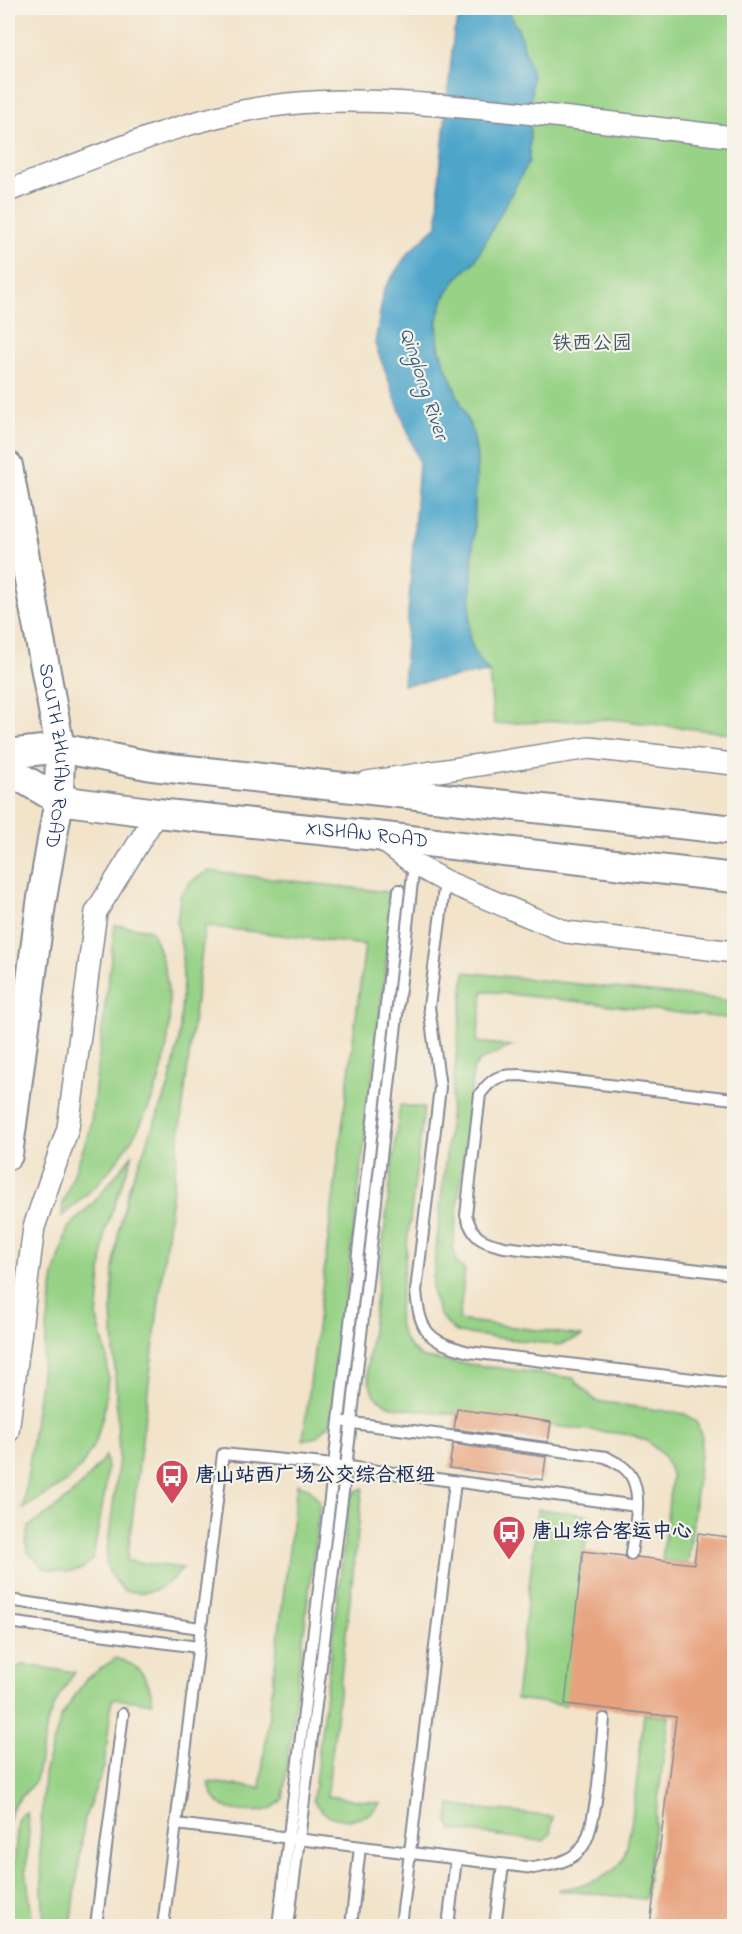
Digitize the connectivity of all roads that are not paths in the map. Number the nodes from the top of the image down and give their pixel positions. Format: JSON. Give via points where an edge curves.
{"nodes":[{"id":1,"x":735,"y":137,"type":"edge"},
{"id":2,"x":8,"y":191,"type":"edge"},
{"id":3,"x":8,"y":466,"type":"edge"},
{"id":4,"x":60,"y":748,"type":"junction"},
{"id":5,"x":8,"y":754,"type":"edge"},
{"id":6,"x":735,"y":764,"type":"edge"},
{"id":7,"x":8,"y":770,"type":"edge"},
{"id":8,"x":334,"y":787,"type":"junction"},
{"id":9,"x":59,"y":800,"type":"junction"},
{"id":10,"x":158,"y":813,"type":"junction"},
{"id":11,"x":735,"y":830,"type":"edge"},
{"id":12,"x":376,"y":836,"type":"junction"},
{"id":13,"x":414,"y":864,"type":"junction"},
{"id":14,"x":735,"y":878,"type":"edge"},
{"id":15,"x":445,"y":881,"type":"junction"},
{"id":16,"x":399,"y":890,"type":"dead end"},
{"id":17,"x":735,"y":952,"type":"edge"},
{"id":18,"x":735,"y":1099,"type":"edge"},
{"id":19,"x":8,"y":1155,"type":"edge"},
{"id":20,"x":735,"y":1274,"type":"edge"},
{"id":21,"x":735,"y":1384,"type":"edge"},
{"id":22,"x":345,"y":1422,"type":"junction"},
{"id":23,"x":8,"y":1432,"type":"edge"},
{"id":24,"x":334,"y":1465,"type":"junction"},
{"id":25,"x":346,"y":1468,"type":"junction"},
{"id":26,"x":455,"y":1482,"type":"junction"},
{"id":27,"x":637,"y":1506,"type":"junction"},
{"id":28,"x":631,"y":1554,"type":"dead end"},
{"id":29,"x":8,"y":1600,"type":"edge"},
{"id":30,"x":8,"y":1623,"type":"edge"},
{"id":31,"x":200,"y":1628,"type":"junction"},
{"id":32,"x":198,"y":1647,"type":"junction"},
{"id":33,"x":123,"y":1714,"type":"dead end"},
{"id":34,"x":604,"y":1719,"type":"dead end"},
{"id":35,"x":176,"y":1824,"type":"junction"},
{"id":36,"x":294,"y":1838,"type":"junction"},
{"id":37,"x":360,"y":1847,"type":"junction"},
{"id":38,"x":410,"y":1853,"type":"junction"},
{"id":39,"x":456,"y":1859,"type":"junction"},
{"id":40,"x":503,"y":1865,"type":"junction"},
{"id":41,"x":96,"y":1926,"type":"edge"},
{"id":42,"x":163,"y":1926,"type":"edge"},
{"id":43,"x":278,"y":1926,"type":"edge"},
{"id":44,"x":288,"y":1926,"type":"edge"},
{"id":45,"x":351,"y":1926,"type":"edge"},
{"id":46,"x":401,"y":1926,"type":"edge"},
{"id":47,"x":448,"y":1926,"type":"edge"},
{"id":48,"x":495,"y":1926,"type":"edge"}],
"edges":[{"from":1,"to":2,"type":"street","via":[[421,103],[287,104],[170,129]]},
{"from":3,"to":4,"type":"main road","name":"SOUTH ZHU'AN ROAD"},
{"from":4,"to":5,"type":"main road"},
{"from":4,"to":8,"type":"main road","via":[[152,766]]},
{"from":4,"to":9,"type":"main road","name":"SOUTH ZHU'AN ROAD"},
{"from":6,"to":8,"type":"street","via":[[589,748]]},
{"from":7,"to":9,"type":"main road","name":"XISHAN ROAD"},
{"from":8,"to":11,"type":"main road"},
{"from":9,"to":10,"type":"main road","name":"XISHAN ROAD"},
{"from":9,"to":19,"type":"main road","name":"SOUTH ZHU'AN ROAD","via":[[41,904]]},
{"from":10,"to":12,"type":"main road","name":"XISHAN ROAD"},
{"from":10,"to":23,"type":"street","via":[[96,912],[68,1128],[34,1227]]},
{"from":12,"to":13,"type":"street"},
{"from":12,"to":14,"type":"main road","name":"XISHAN ROAD"},
{"from":13,"to":15,"type":"street"},
{"from":13,"to":22,"type":"lane"},
{"from":15,"to":17,"type":"street","via":[[566,932]]},
{"from":15,"to":21,"type":"lane","via":[[429,1007],[440,1087],[416,1291],[418,1317],[428,1334],[446,1346],[469,1352]]},
{"from":16,"to":22,"type":"lane"},
{"from":18,"to":20,"type":"lane","via":[[503,1075],[490,1081],[480,1094],[466,1215],[471,1231],[485,1242],[504,1247]]},
{"from":22,"to":24,"type":"lane"},
{"from":22,"to":25,"type":"lane"},
{"from":22,"to":27,"type":"lane","via":[[606,1457],[624,1467],[635,1484]]},
{"from":24,"to":25,"type":"lane"},
{"from":24,"to":31,"type":"lane","via":[[223,1454]]},
{"from":24,"to":36,"type":"lane"},
{"from":25,"to":26,"type":"lane"},
{"from":25,"to":36,"type":"lane"},
{"from":26,"to":27,"type":"lane"},
{"from":26,"to":38,"type":"lane"},
{"from":27,"to":28,"type":"lane"},
{"from":29,"to":31,"type":"lane"},
{"from":30,"to":32,"type":"lane"},
{"from":31,"to":32,"type":"lane"},
{"from":32,"to":35,"type":"lane"},
{"from":33,"to":41,"type":"lane"},
{"from":34,"to":40,"type":"lane","via":[[592,1828],[581,1850],[560,1863],[533,1868]]},
{"from":35,"to":36,"type":"lane"},
{"from":35,"to":42,"type":"lane"},
{"from":36,"to":37,"type":"lane"},
{"from":36,"to":43,"type":"lane"},
{"from":36,"to":44,"type":"lane"},
{"from":37,"to":38,"type":"lane"},
{"from":37,"to":45,"type":"lane"},
{"from":38,"to":39,"type":"lane"},
{"from":38,"to":46,"type":"lane"},
{"from":39,"to":40,"type":"lane"},
{"from":39,"to":47,"type":"lane"},
{"from":40,"to":48,"type":"lane"}]}
